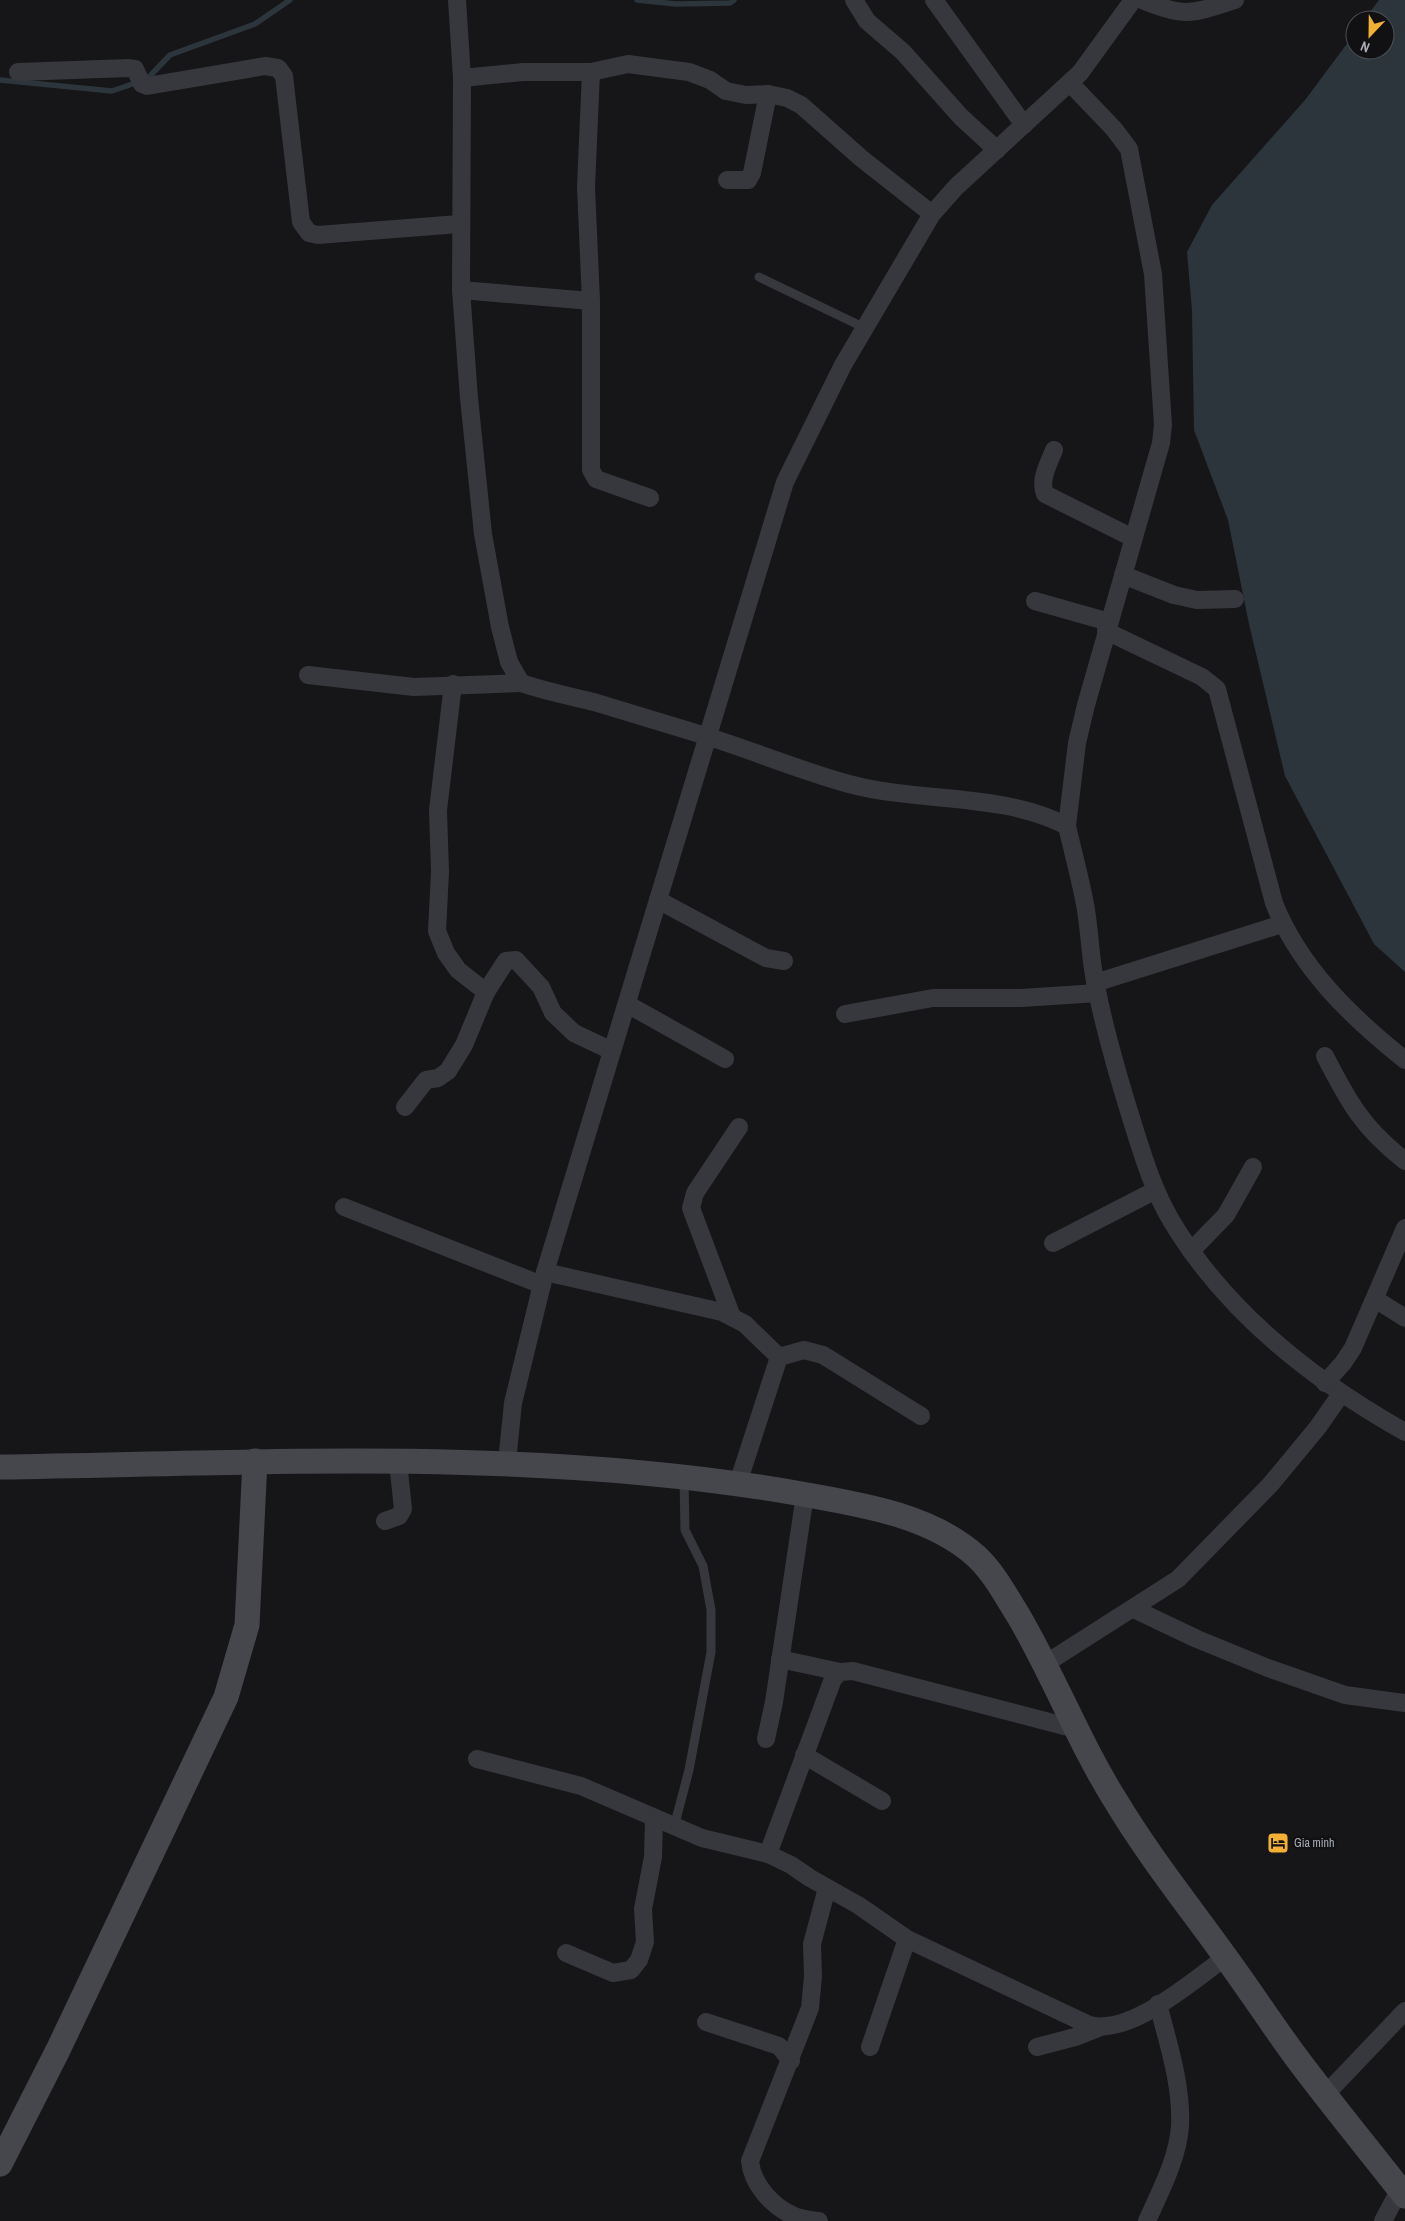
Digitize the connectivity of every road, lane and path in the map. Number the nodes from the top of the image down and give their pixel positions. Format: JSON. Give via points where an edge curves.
{"nodes":[{"id":1,"x":457,"y":0,"type":"edge"},
{"id":2,"x":854,"y":0,"type":"edge"},
{"id":3,"x":934,"y":0,"type":"edge"},
{"id":4,"x":1132,"y":0,"type":"edge"},
{"id":5,"x":1142,"y":0,"type":"edge"},
{"id":6,"x":1235,"y":0,"type":"edge"},
{"id":7,"x":18,"y":72,"type":"dead end"},
{"id":8,"x":591,"y":72,"type":"junction"},
{"id":9,"x":462,"y":78,"type":"junction"},
{"id":10,"x":1070,"y":83,"type":"junction"},
{"id":11,"x":768,"y":94,"type":"junction"},
{"id":12,"x":1024,"y":125,"type":"junction"},
{"id":13,"x":997,"y":150,"type":"junction"},
{"id":14,"x":727,"y":180,"type":"dead end"},
{"id":15,"x":932,"y":214,"type":"junction"},
{"id":16,"x":459,"y":224,"type":"junction"},
{"id":17,"x":759,"y":277,"type":"dead end"},
{"id":18,"x":461,"y":290,"type":"junction"},
{"id":19,"x":591,"y":301,"type":"junction"},
{"id":20,"x":865,"y":328,"type":"junction"},
{"id":21,"x":1054,"y":450,"type":"dead end"},
{"id":22,"x":650,"y":498,"type":"dead end"},
{"id":23,"x":1133,"y":538,"type":"junction"},
{"id":24,"x":1123,"y":575,"type":"junction"},
{"id":25,"x":1234,"y":599,"type":"dead end"},
{"id":26,"x":1035,"y":601,"type":"dead end"},
{"id":27,"x":1108,"y":626,"type":"junction"},
{"id":28,"x":308,"y":675,"type":"dead end"},
{"id":29,"x":521,"y":683,"type":"junction"},
{"id":30,"x":453,"y":684,"type":"junction"},
{"id":31,"x":706,"y":736,"type":"junction"},
{"id":32,"x":1067,"y":826,"type":"junction"},
{"id":33,"x":658,"y":900,"type":"junction"},
{"id":34,"x":1282,"y":924,"type":"junction"},
{"id":35,"x":784,"y":961,"type":"dead end"},
{"id":36,"x":1096,"y":988,"type":"junction"},
{"id":37,"x":486,"y":992,"type":"junction"},
{"id":38,"x":627,"y":1004,"type":"junction"},
{"id":39,"x":845,"y":1014,"type":"dead end"},
{"id":40,"x":612,"y":1052,"type":"junction"},
{"id":41,"x":1325,"y":1056,"type":"dead end"},
{"id":42,"x":725,"y":1060,"type":"dead end"},
{"id":43,"x":1405,"y":1060,"type":"edge"},
{"id":44,"x":405,"y":1107,"type":"dead end"},
{"id":45,"x":739,"y":1127,"type":"dead end"},
{"id":46,"x":1405,"y":1161,"type":"edge"},
{"id":47,"x":1254,"y":1167,"type":"dead end"},
{"id":48,"x":1156,"y":1190,"type":"junction"},
{"id":49,"x":344,"y":1208,"type":"dead end"},
{"id":50,"x":1405,"y":1228,"type":"edge"},
{"id":51,"x":1053,"y":1243,"type":"dead end"},
{"id":52,"x":1191,"y":1251,"type":"junction"},
{"id":53,"x":543,"y":1279,"type":"junction"},
{"id":54,"x":1375,"y":1299,"type":"junction"},
{"id":55,"x":732,"y":1317,"type":"junction"},
{"id":56,"x":1405,"y":1318,"type":"edge"},
{"id":57,"x":779,"y":1357,"type":"junction"},
{"id":58,"x":1324,"y":1383,"type":"junction"},
{"id":59,"x":1341,"y":1394,"type":"junction"},
{"id":60,"x":921,"y":1416,"type":"dead end"},
{"id":61,"x":1405,"y":1432,"type":"edge"},
{"id":62,"x":255,"y":1462,"type":"junction"},
{"id":63,"x":398,"y":1462,"type":"junction"},
{"id":64,"x":507,"y":1462,"type":"junction"},
{"id":65,"x":0,"y":1467,"type":"edge"},
{"id":66,"x":684,"y":1477,"type":"junction"},
{"id":67,"x":738,"y":1483,"type":"junction"},
{"id":68,"x":805,"y":1495,"type":"junction"},
{"id":69,"x":385,"y":1521,"type":"dead end"},
{"id":70,"x":1134,"y":1609,"type":"junction"},
{"id":71,"x":780,"y":1659,"type":"junction"},
{"id":72,"x":1045,"y":1664,"type":"junction"},
{"id":73,"x":840,"y":1672,"type":"junction"},
{"id":74,"x":1405,"y":1704,"type":"edge"},
{"id":75,"x":1076,"y":1729,"type":"junction"},
{"id":76,"x":766,"y":1739,"type":"dead end"},
{"id":77,"x":804,"y":1755,"type":"junction"},
{"id":78,"x":477,"y":1759,"type":"dead end"},
{"id":79,"x":882,"y":1801,"type":"dead end"},
{"id":80,"x":654,"y":1819,"type":"junction"},
{"id":81,"x":674,"y":1827,"type":"junction"},
{"id":82,"x":768,"y":1854,"type":"junction"},
{"id":83,"x":827,"y":1888,"type":"junction"},
{"id":84,"x":906,"y":1939,"type":"junction"},
{"id":85,"x":566,"y":1953,"type":"dead end"},
{"id":86,"x":1226,"y":1957,"type":"junction"},
{"id":87,"x":1158,"y":2004,"type":"junction"},
{"id":88,"x":1405,"y":2011,"type":"edge"},
{"id":89,"x":706,"y":2022,"type":"dead end"},
{"id":90,"x":1098,"y":2028,"type":"junction"},
{"id":91,"x":870,"y":2047,"type":"dead end"},
{"id":92,"x":1036,"y":2047,"type":"dead end"},
{"id":93,"x":791,"y":2061,"type":"junction"},
{"id":94,"x":1326,"y":2095,"type":"junction"},
{"id":95,"x":0,"y":2164,"type":"edge"},
{"id":96,"x":1402,"y":2193,"type":"edge"},
{"id":97,"x":818,"y":2221,"type":"edge"},
{"id":98,"x":1147,"y":2221,"type":"edge"},
{"id":99,"x":1383,"y":2221,"type":"edge"}],
"edges":[{"from":1,"to":9,"type":"street"},
{"from":2,"to":13,"type":"street","via":[[867,21],[903,52],[961,117]]},
{"from":3,"to":12,"type":"street"},
{"from":4,"to":10,"type":"street"},
{"from":5,"to":6,"type":"street","via":[[1182,13],[1197,12]]},
{"from":7,"to":16,"type":"street","via":[[128,68],[135,69],[142,84],[147,86],[265,66],[278,68],[284,76],[301,222],[308,233],[318,235]]},
{"from":8,"to":9,"type":"street","via":[[522,72]]},
{"from":8,"to":11,"type":"street","via":[[628,64],[688,72],[710,80],[726,91],[746,95]]},
{"from":8,"to":19,"type":"street","via":[[586,187]]},
{"from":9,"to":16,"type":"street"},
{"from":10,"to":12,"type":"street"},
{"from":10,"to":23,"type":"street","via":[[1129,149],[1153,274],[1163,425],[1161,443]]},
{"from":11,"to":14,"type":"street","via":[[752,173],[748,180]]},
{"from":11,"to":15,"type":"street","via":[[801,105]]},
{"from":12,"to":13,"type":"street"},
{"from":13,"to":15,"type":"street"},
{"from":15,"to":20,"type":"street"},
{"from":16,"to":18,"type":"street"},
{"from":17,"to":20,"type":"lane"},
{"from":18,"to":19,"type":"street"},
{"from":18,"to":29,"type":"street","via":[[483,534],[500,627],[509,662]]},
{"from":19,"to":22,"type":"street","via":[[591,470],[596,479]]},
{"from":20,"to":31,"type":"street","via":[[785,482]]},
{"from":21,"to":23,"type":"street","via":[[1044,475],[1042,488],[1045,494]]},
{"from":23,"to":24,"type":"street"},
{"from":24,"to":25,"type":"street","via":[[1174,595],[1197,600]]},
{"from":24,"to":27,"type":"street"},
{"from":26,"to":27,"type":"street"},
{"from":27,"to":32,"type":"street","via":[[1077,743]]},
{"from":27,"to":34,"type":"street","via":[[1202,677],[1217,689]]},
{"from":28,"to":30,"type":"street","via":[[414,687]]},
{"from":29,"to":30,"type":"street"},
{"from":29,"to":31,"type":"street"},
{"from":30,"to":37,"type":"street","via":[[438,810],[440,872],[437,932],[458,970]]},
{"from":31,"to":32,"type":"street","via":[[850,784],[901,794],[995,805],[1046,816]]},
{"from":31,"to":33,"type":"street"},
{"from":32,"to":36,"type":"street","via":[[1085,904]]},
{"from":33,"to":35,"type":"street","via":[[766,958]]},
{"from":33,"to":38,"type":"street"},
{"from":34,"to":36,"type":"street"},
{"from":34,"to":43,"type":"street","via":[[1294,946],[1324,985]]},
{"from":36,"to":39,"type":"street","via":[[1022,998],[933,998]]},
{"from":36,"to":48,"type":"street","via":[[1114,1066]]},
{"from":37,"to":40,"type":"street","via":[[506,961],[516,960],[541,988],[552,1013],[574,1033]]},
{"from":37,"to":44,"type":"street","via":[[464,1045],[448,1071],[438,1078],[426,1080]]},
{"from":38,"to":40,"type":"street"},
{"from":38,"to":42,"type":"street"},
{"from":40,"to":53,"type":"street"},
{"from":41,"to":46,"type":"street","via":[[1359,1118]]},
{"from":45,"to":55,"type":"street","via":[[695,1194],[691,1208]]},
{"from":47,"to":52,"type":"street","via":[[1226,1214]]},
{"from":48,"to":51,"type":"street"},
{"from":48,"to":52,"type":"street"},
{"from":49,"to":53,"type":"street"},
{"from":50,"to":54,"type":"street"},
{"from":52,"to":58,"type":"street","via":[[1246,1314]]},
{"from":53,"to":55,"type":"street","via":[[713,1310]]},
{"from":53,"to":64,"type":"street","via":[[514,1404]]},
{"from":54,"to":56,"type":"street"},
{"from":54,"to":58,"type":"street","via":[[1353,1348]]},
{"from":55,"to":57,"type":"street","via":[[745,1324]]},
{"from":57,"to":60,"type":"street","via":[[804,1350],[823,1355]]},
{"from":57,"to":67,"type":"street"},
{"from":58,"to":59,"type":"street"},
{"from":59,"to":61,"type":"street"},
{"from":59,"to":70,"type":"street","via":[[1270,1485],[1202,1556],[1178,1580]]},
{"from":62,"to":63,"type":"street"},
{"from":62,"to":65,"type":"street"},
{"from":62,"to":95,"type":"street","via":[[247,1625],[226,1697],[58,2050]]},
{"from":63,"to":64,"type":"street"},
{"from":63,"to":69,"type":"street","via":[[402,1509],[399,1516]]},
{"from":64,"to":66,"type":"street"},
{"from":66,"to":67,"type":"street"},
{"from":66,"to":81,"type":"lane","via":[[685,1530],[703,1566],[711,1610],[711,1652],[689,1770]]},
{"from":67,"to":68,"type":"street"},
{"from":68,"to":71,"type":"street"},
{"from":68,"to":72,"type":"street","via":[[903,1517],[941,1532],[976,1556],[991,1573]]},
{"from":70,"to":72,"type":"street"},
{"from":70,"to":74,"type":"street","via":[[1197,1639],[1345,1695]]},
{"from":71,"to":73,"type":"street"},
{"from":71,"to":76,"type":"street"},
{"from":72,"to":75,"type":"street"},
{"from":73,"to":75,"type":"street","via":[[852,1671]]},
{"from":73,"to":77,"type":"street","via":[[833,1679]]},
{"from":75,"to":86,"type":"street","via":[[1137,1836]]},
{"from":77,"to":79,"type":"street"},
{"from":77,"to":82,"type":"street"},
{"from":78,"to":80,"type":"street","via":[[582,1786]]},
{"from":80,"to":81,"type":"street"},
{"from":80,"to":85,"type":"street","via":[[652,1857],[643,1909],[645,1942],[639,1960],[631,1970],[613,1973]]},
{"from":81,"to":82,"type":"street","via":[[702,1838]]},
{"from":82,"to":83,"type":"street"},
{"from":83,"to":84,"type":"street","via":[[858,1905]]},
{"from":83,"to":93,"type":"street","via":[[812,1944],[810,2008]]},
{"from":84,"to":90,"type":"street"},
{"from":84,"to":91,"type":"street"},
{"from":86,"to":87,"type":"street"},
{"from":86,"to":94,"type":"street","via":[[1296,2058]]},
{"from":87,"to":90,"type":"street","via":[[1135,2018]]},
{"from":87,"to":98,"type":"street","via":[[1177,2086],[1180,2127]]},
{"from":88,"to":94,"type":"street"},
{"from":89,"to":93,"type":"street","via":[[780,2046]]},
{"from":90,"to":92,"type":"street","via":[[1075,2038]]},
{"from":93,"to":97,"type":"street","via":[[753,2152],[751,2168],[761,2190],[782,2209],[793,2216]]},
{"from":94,"to":96,"type":"street"},
{"from":96,"to":99,"type":"street"}]}
